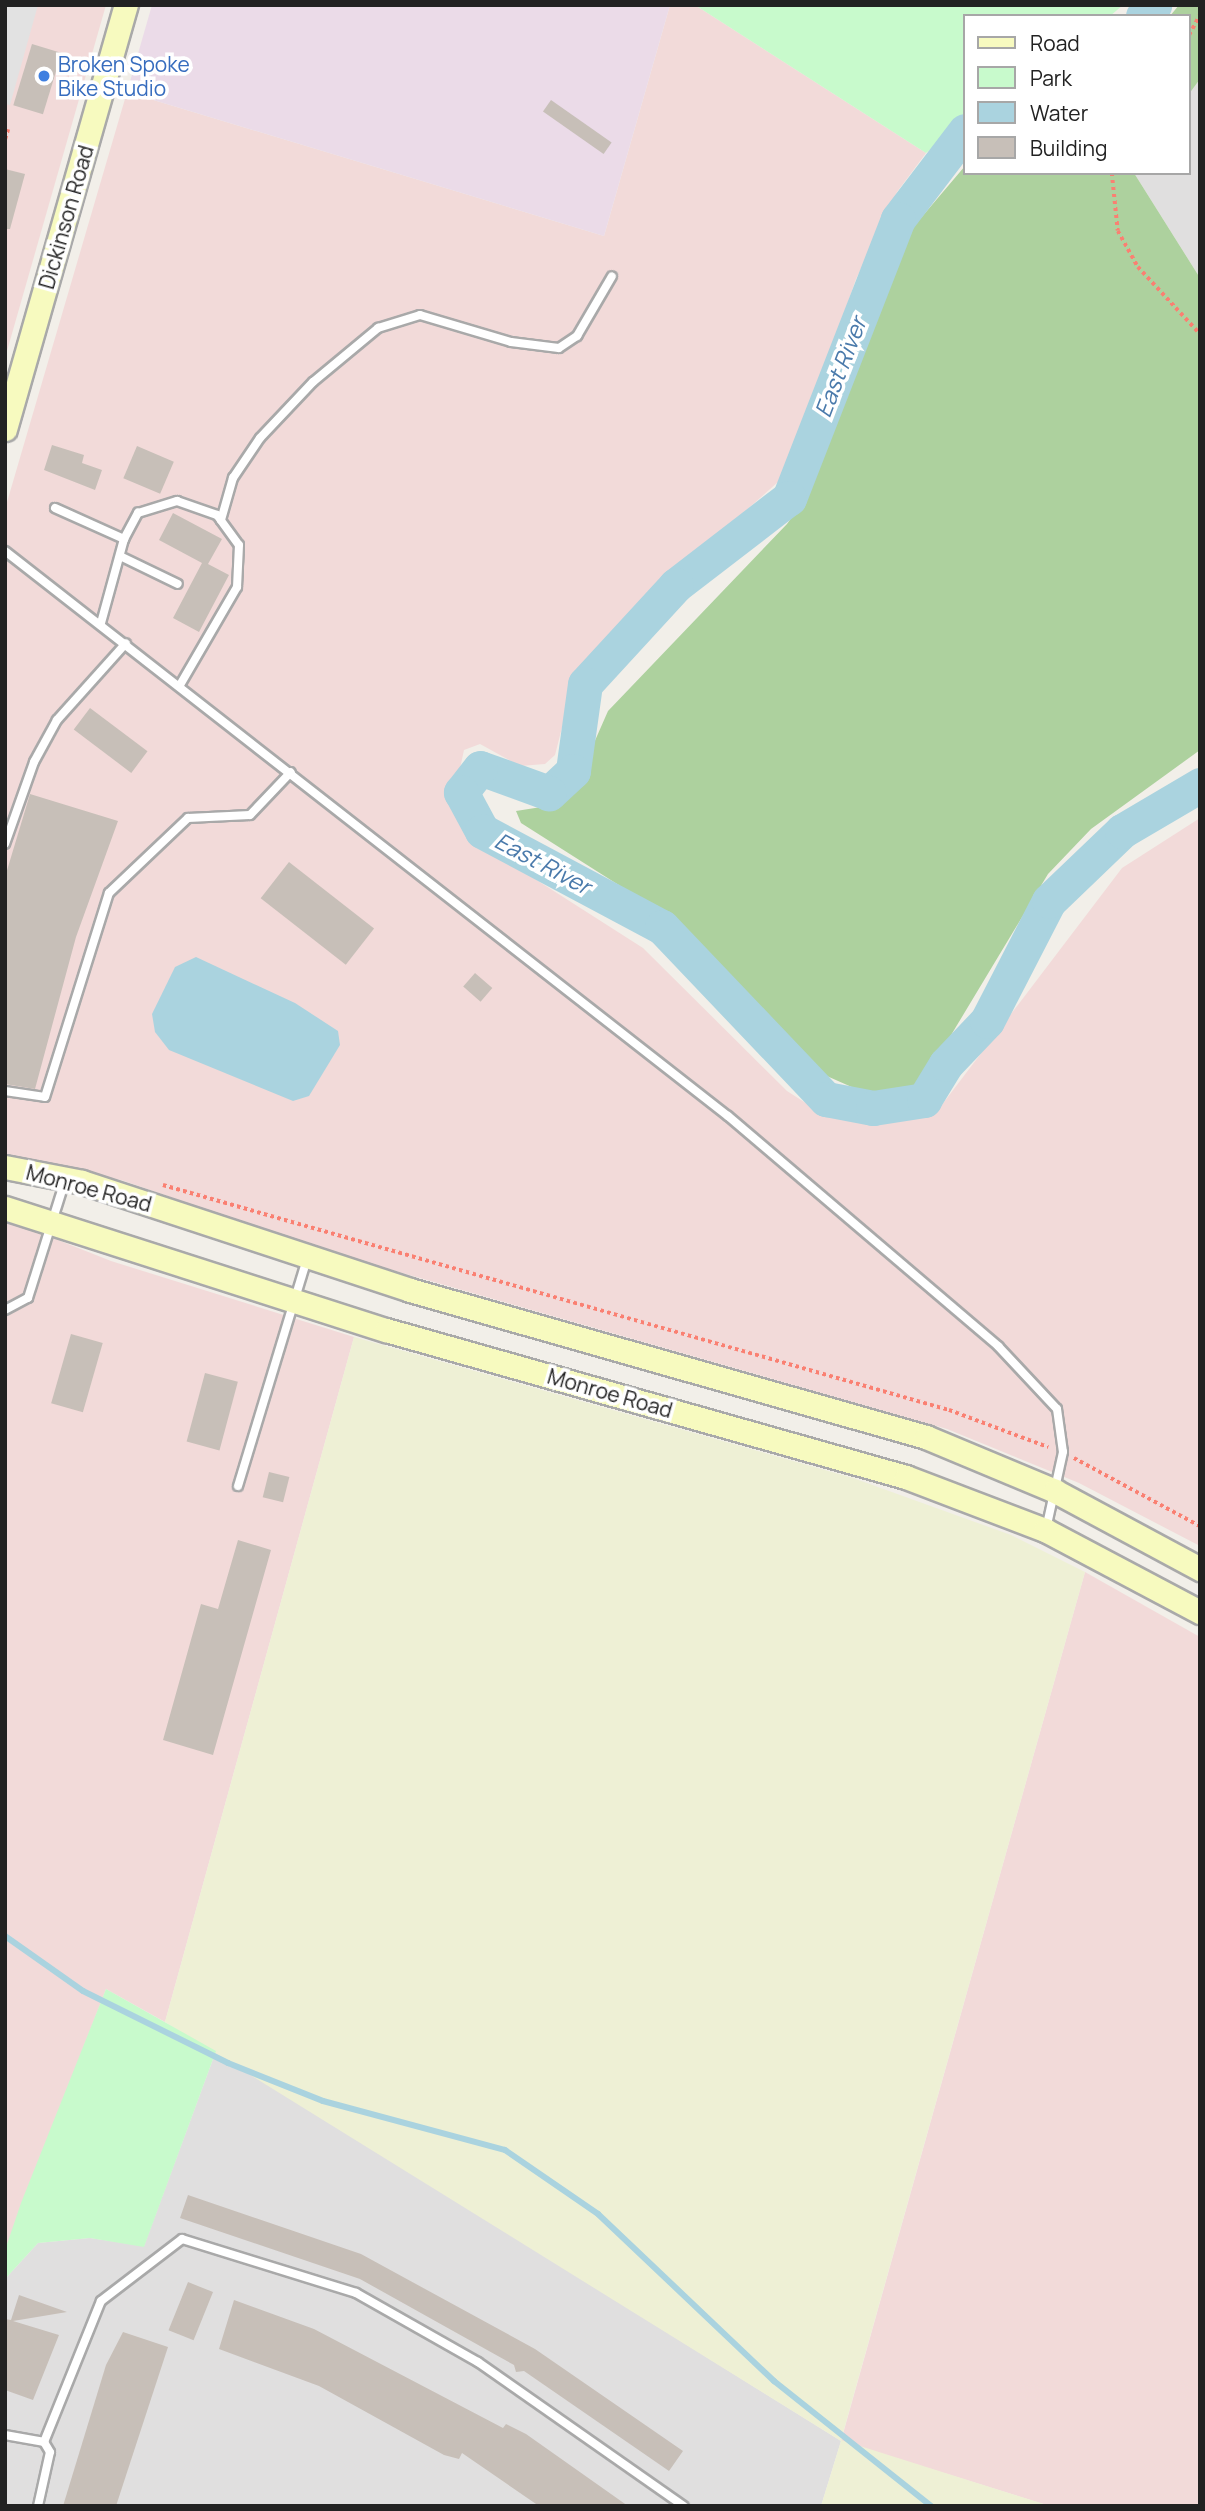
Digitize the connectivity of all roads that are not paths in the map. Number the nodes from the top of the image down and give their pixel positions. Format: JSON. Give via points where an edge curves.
{"nodes":[{"id":1,"x":126,"y":5,"type":"edge"},
{"id":2,"x":612,"y":275,"type":"dead end"},
{"id":3,"x":5,"y":429,"type":"edge"},
{"id":4,"x":55,"y":508,"type":"dead end"},
{"id":5,"x":221,"y":520,"type":"junction"},
{"id":6,"x":124,"y":539,"type":"junction"},
{"id":7,"x":5,"y":551,"type":"edge"},
{"id":8,"x":120,"y":556,"type":"junction"},
{"id":9,"x":178,"y":583,"type":"dead end"},
{"id":10,"x":101,"y":623,"type":"junction"},
{"id":11,"x":126,"y":643,"type":"junction"},
{"id":12,"x":180,"y":685,"type":"junction"},
{"id":13,"x":291,"y":772,"type":"junction"},
{"id":14,"x":5,"y":844,"type":"edge"},
{"id":15,"x":5,"y":1091,"type":"edge"},
{"id":16,"x":5,"y":1167,"type":"edge"},
{"id":17,"x":66,"y":1178,"type":"junction"},
{"id":18,"x":5,"y":1208,"type":"edge"},
{"id":19,"x":50,"y":1220,"type":"junction"},
{"id":20,"x":308,"y":1256,"type":"junction"},
{"id":21,"x":296,"y":1300,"type":"junction"},
{"id":22,"x":5,"y":1310,"type":"edge"},
{"id":23,"x":238,"y":1486,"type":"dead end"},
{"id":24,"x":1055,"y":1491,"type":"junction"},
{"id":25,"x":1045,"y":1530,"type":"junction"},
{"id":26,"x":1200,"y":1569,"type":"edge"},
{"id":27,"x":1200,"y":1612,"type":"edge"},
{"id":28,"x":5,"y":2435,"type":"edge"},
{"id":29,"x":44,"y":2442,"type":"junction"},
{"id":30,"x":38,"y":2506,"type":"edge"},
{"id":31,"x":684,"y":2506,"type":"edge"}],
"edges":[{"from":1,"to":3,"type":"main road","name":"Dickinson Road"},
{"from":2,"to":5,"type":"lane","via":[[577,336],[559,348],[511,342],[420,315],[378,328],[320,375],[260,438],[233,478]]},
{"from":4,"to":6,"type":"lane"},
{"from":5,"to":6,"type":"lane","via":[[191,502],[162,503],[138,513]]},
{"from":5,"to":12,"type":"lane","via":[[239,545],[237,587]]},
{"from":6,"to":8,"type":"lane"},
{"from":7,"to":10,"type":"lane"},
{"from":8,"to":9,"type":"lane"},
{"from":8,"to":10,"type":"lane"},
{"from":10,"to":11,"type":"lane"},
{"from":11,"to":12,"type":"lane"},
{"from":11,"to":14,"type":"lane","via":[[57,720],[34,762]]},
{"from":12,"to":13,"type":"lane"},
{"from":13,"to":15,"type":"lane","via":[[250,815],[188,818],[109,893],[45,1097]]},
{"from":13,"to":24,"type":"lane","via":[[728,1116],[999,1346],[1056,1409],[1063,1452]]},
{"from":16,"to":17,"type":"main road","name":"Monroe Road"},
{"from":17,"to":19,"type":"lane"},
{"from":17,"to":20,"type":"main road","name":"Monroe Road"},
{"from":18,"to":19,"type":"main road","name":"Monroe Road"},
{"from":19,"to":21,"type":"main road","name":"Monroe Road"},
{"from":19,"to":22,"type":"lane","via":[[28,1298]]},
{"from":20,"to":21,"type":"lane"},
{"from":20,"to":24,"type":"main road","name":"Monroe Road","via":[[926,1437]]},
{"from":21,"to":23,"type":"lane"},
{"from":21,"to":25,"type":"main road","name":"Monroe Road","via":[[906,1477]]},
{"from":24,"to":25,"type":"lane"},
{"from":24,"to":26,"type":"main road","name":"Monroe Road"},
{"from":25,"to":27,"type":"main road","name":"Monroe Road"},
{"from":28,"to":29,"type":"lane"},
{"from":29,"to":30,"type":"lane","via":[[50,2452]]},
{"from":29,"to":31,"type":"lane","via":[[101,2301],[182,2239],[356,2293],[498,2376]]}]}
